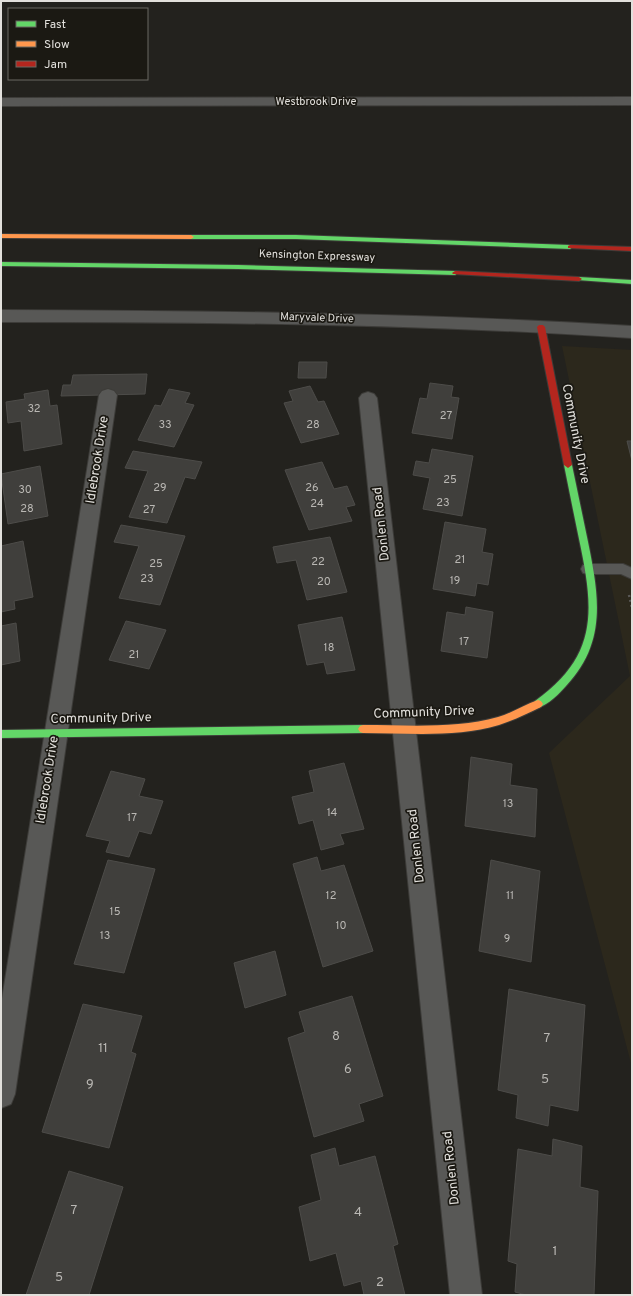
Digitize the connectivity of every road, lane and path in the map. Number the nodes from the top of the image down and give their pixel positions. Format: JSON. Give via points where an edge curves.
{"nodes":[{"id":1,"x":632,"y":101,"type":"edge"},
{"id":2,"x":1,"y":102,"type":"edge"},
{"id":3,"x":1,"y":236,"type":"edge"},
{"id":4,"x":632,"y":249,"type":"edge"},
{"id":5,"x":1,"y":264,"type":"edge"},
{"id":6,"x":632,"y":282,"type":"edge"},
{"id":7,"x":1,"y":316,"type":"edge"},
{"id":8,"x":541,"y":327,"type":"junction"},
{"id":9,"x":632,"y":332,"type":"edge"},
{"id":10,"x":108,"y":395,"type":"dead end"},
{"id":11,"x":368,"y":398,"type":"dead end"},
{"id":12,"x":588,"y":569,"type":"junction"},
{"id":13,"x":632,"y":574,"type":"edge"},
{"id":14,"x":404,"y":728,"type":"junction"},
{"id":15,"x":56,"y":733,"type":"junction"},
{"id":16,"x":1,"y":734,"type":"edge"},
{"id":17,"x":1,"y":1094,"type":"edge"},
{"id":18,"x":466,"y":1295,"type":"edge"}],
"edges":[{"from":1,"to":2,"type":"street","name":"Westbrook Drive"},
{"from":3,"to":4,"type":"main road","name":"Kensington Expressway","via":[[296,237]]},
{"from":5,"to":6,"type":"main road","name":"Kensington Expressway","via":[[403,270]]},
{"from":7,"to":8,"type":"street","name":"Maryvale Drive","via":[[272,317]]},
{"from":8,"to":9,"type":"street","name":"Maryvale Drive"},
{"from":8,"to":12,"type":"main road","name":"Community Drive"},
{"from":10,"to":15,"type":"street","name":"Idlebrook Drive"},
{"from":11,"to":14,"type":"street","name":"Donlen Road"},
{"from":12,"to":13,"type":"lane","via":[[623,570]]},
{"from":12,"to":14,"type":"main road","name":"Community Drive","via":[[595,611],[590,642],[578,667],[558,689],[533,706],[503,720],[469,727]]},
{"from":14,"to":15,"type":"main road","name":"Community Drive"},
{"from":14,"to":18,"type":"street","name":"Donlen Road"},
{"from":15,"to":16,"type":"main road","name":"Community Drive"},
{"from":15,"to":17,"type":"street","name":"Idlebrook Drive"}]}
